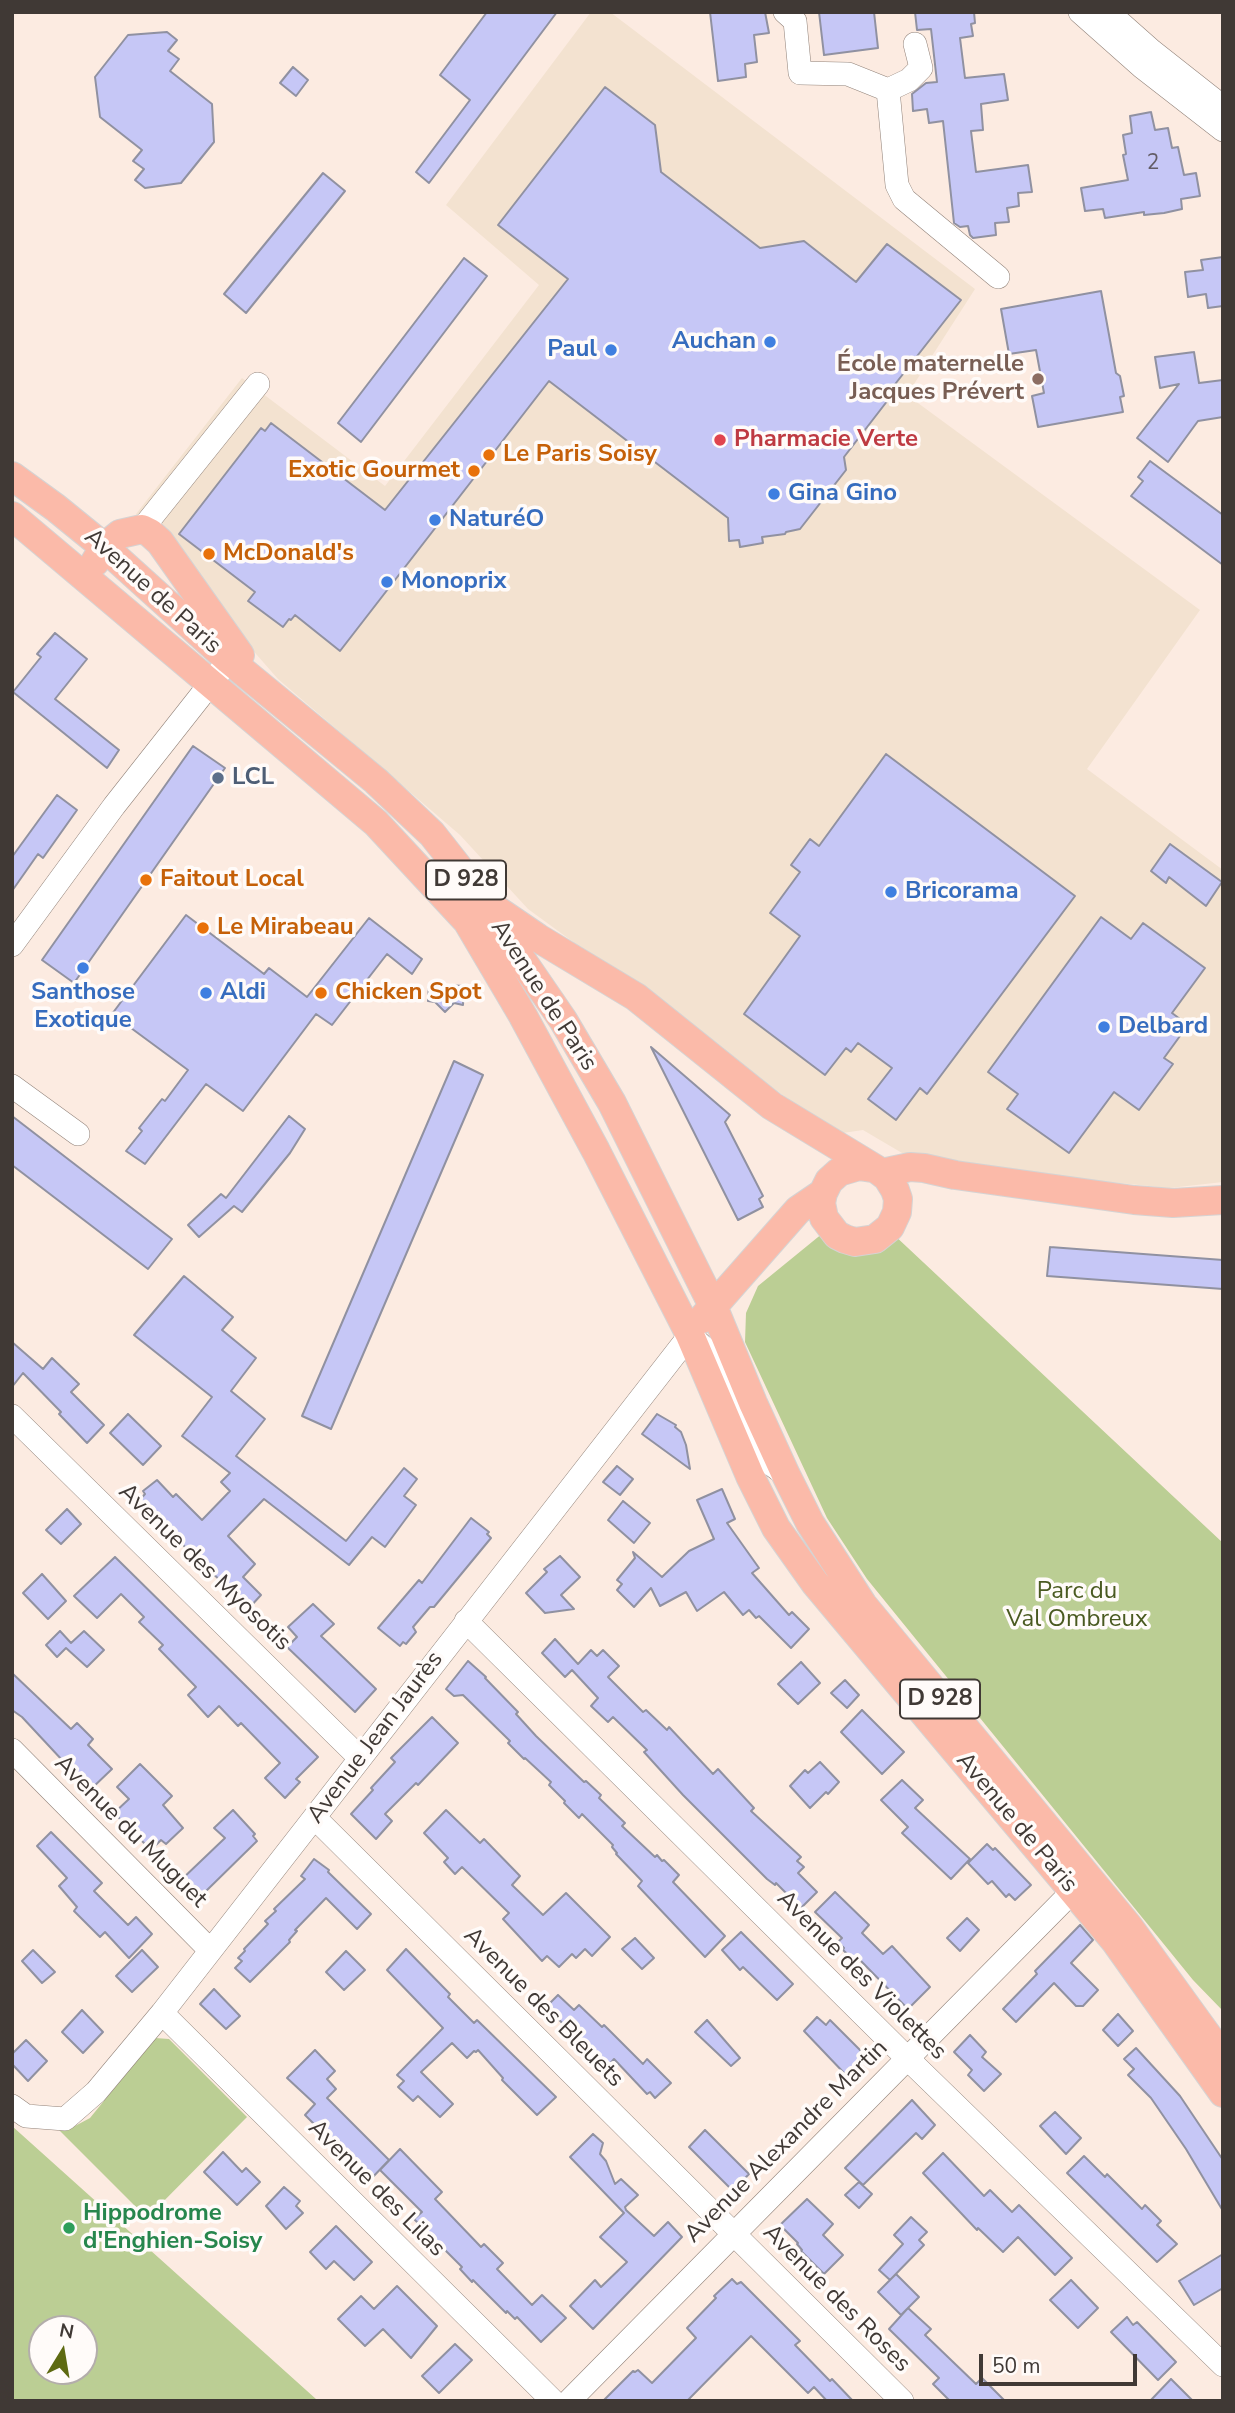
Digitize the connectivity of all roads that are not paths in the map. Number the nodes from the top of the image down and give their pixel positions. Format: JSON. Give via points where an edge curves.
{"nodes":[{"id":1,"x":1080,"y":12,"type":"edge"},
{"id":2,"x":1108,"y":12,"type":"edge"},
{"id":3,"x":790,"y":17,"type":"edge"},
{"id":4,"x":915,"y":44,"type":"dead end"},
{"id":5,"x":888,"y":90,"type":"junction"},
{"id":6,"x":1223,"y":107,"type":"edge"},
{"id":7,"x":1223,"y":130,"type":"edge"},
{"id":8,"x":998,"y":277,"type":"dead end"},
{"id":9,"x":258,"y":384,"type":"dead end"},
{"id":10,"x":12,"y":476,"type":"edge"},
{"id":11,"x":12,"y":516,"type":"edge"},
{"id":12,"x":122,"y":537,"type":"junction"},
{"id":13,"x":87,"y":579,"type":"junction"},
{"id":14,"x":229,"y":660,"type":"junction"},
{"id":15,"x":210,"y":685,"type":"junction"},
{"id":16,"x":264,"y":689,"type":"junction"},
{"id":17,"x":478,"y":897,"type":"junction"},
{"id":18,"x":12,"y":945,"type":"edge"},
{"id":19,"x":523,"y":1016,"type":"junction"},
{"id":20,"x":12,"y":1086,"type":"edge"},
{"id":21,"x":78,"y":1134,"type":"dead end"},
{"id":22,"x":877,"y":1170,"type":"junction"},
{"id":23,"x":955,"y":1175,"type":"junction"},
{"id":24,"x":823,"y":1193,"type":"junction"},
{"id":25,"x":898,"y":1199,"type":"junction"},
{"id":26,"x":1223,"y":1200,"type":"edge"},
{"id":27,"x":826,"y":1223,"type":"junction"},
{"id":28,"x":763,"y":1252,"type":"junction"},
{"id":29,"x":713,"y":1306,"type":"junction"},
{"id":30,"x":690,"y":1335,"type":"junction"},
{"id":31,"x":12,"y":1416,"type":"edge"},
{"id":32,"x":786,"y":1475,"type":"junction"},
{"id":33,"x":466,"y":1620,"type":"junction"},
{"id":34,"x":12,"y":1750,"type":"edge"},
{"id":35,"x":360,"y":1758,"type":"junction"},
{"id":36,"x":315,"y":1818,"type":"junction"},
{"id":37,"x":1073,"y":1891,"type":"junction"},
{"id":38,"x":210,"y":1950,"type":"junction"},
{"id":39,"x":162,"y":2013,"type":"junction"},
{"id":40,"x":1223,"y":2057,"type":"edge"},
{"id":41,"x":907,"y":2058,"type":"junction"},
{"id":42,"x":1223,"y":2092,"type":"edge"},
{"id":43,"x":12,"y":2106,"type":"edge"},
{"id":44,"x":733,"y":2234,"type":"junction"},
{"id":45,"x":1223,"y":2365,"type":"edge"},
{"id":46,"x":553,"y":2401,"type":"edge"},
{"id":47,"x":569,"y":2401,"type":"edge"},
{"id":48,"x":902,"y":2401,"type":"edge"}],
"edges":[{"from":1,"to":7,"type":"street"},
{"from":2,"to":6,"type":"street"},
{"from":3,"to":5,"type":"street","via":[[800,73],[848,74]]},
{"from":4,"to":5,"type":"street","via":[[921,68]]},
{"from":5,"to":8,"type":"street","via":[[897,185],[904,199]]},
{"from":9,"to":12,"type":"street"},
{"from":10,"to":12,"type":"main road","name":"Avenue de Paris","number":"D 928","via":[[74,522]]},
{"from":11,"to":13,"type":"main road","name":"Avenue de Paris","number":"D 928"},
{"from":12,"to":13,"type":"main road"},
{"from":12,"to":14,"type":"main road","name":"Avenue de Paris","number":"D 928"},
{"from":12,"to":16,"type":"main road","via":[[160,542]]},
{"from":13,"to":15,"type":"main road","name":"Avenue de Paris","number":"D 928"},
{"from":14,"to":15,"type":"street"},
{"from":14,"to":16,"type":"main road","name":"Avenue de Paris","number":"D 928"},
{"from":15,"to":18,"type":"street"},
{"from":15,"to":19,"type":"main road","name":"Avenue de Paris","number":"D 928","via":[[376,823],[467,921]]},
{"from":16,"to":17,"type":"main road","name":"Avenue de Paris","number":"D 928","via":[[376,781],[432,834]]},
{"from":17,"to":22,"type":"main road","via":[[636,997],[772,1107]]},
{"from":17,"to":29,"type":"main road","name":"Avenue de Paris","number":"D 928","via":[[563,1020],[612,1103]]},
{"from":19,"to":29,"type":"main road","via":[[580,1081],[684,1287]]},
{"from":19,"to":30,"type":"main road","name":"Avenue de Paris","number":"D 928"},
{"from":20,"to":21,"type":"street"},
{"from":22,"to":23,"type":"main road","via":[[917,1168]]},
{"from":22,"to":24,"type":"main road","via":[[852,1166],[839,1171]]},
{"from":22,"to":25,"type":"main road","via":[[892,1183]]},
{"from":23,"to":25,"type":"main road","via":[[920,1185]]},
{"from":23,"to":26,"type":"main road","via":[[1173,1203]]},
{"from":24,"to":27,"type":"main road"},
{"from":24,"to":28,"type":"main road","name":"Avenue Jean Jaurès","via":[[798,1210]]},
{"from":25,"to":27,"type":"main road","via":[[895,1220],[874,1239],[845,1239]]},
{"from":27,"to":28,"type":"main road"},
{"from":28,"to":29,"type":"main road","name":"Avenue Jean Jaurès"},
{"from":29,"to":30,"type":"main road","name":"Avenue Jean Jaurès"},
{"from":29,"to":32,"type":"main road","name":"Avenue de Paris","number":"D 928"},
{"from":30,"to":32,"type":"street","name":"Avenue de Paris","via":[[719,1366],[758,1455]]},
{"from":30,"to":33,"type":"street","name":"Avenue Jean Jaurès"},
{"from":30,"to":37,"type":"main road","name":"Avenue de Paris","number":"D 928","via":[[776,1528],[815,1583]]},
{"from":31,"to":35,"type":"street","name":"Avenue des Myosotis"},
{"from":32,"to":40,"type":"main road","name":"Avenue de Paris","number":"D 928","via":[[810,1523],[863,1605],[1129,1927]]},
{"from":33,"to":35,"type":"street","name":"Avenue Jean Jaurès"},
{"from":33,"to":41,"type":"street","name":"Avenue des Violettes"},
{"from":34,"to":38,"type":"street","name":"Avenue du Muguet"},
{"from":35,"to":36,"type":"street","name":"Avenue Jean Jaurès"},
{"from":36,"to":38,"type":"street","name":"Avenue Jean Jaurès"},
{"from":36,"to":44,"type":"street","name":"Avenue des Bleuets"},
{"from":37,"to":41,"type":"street","name":"Avenue Alexandre Martin"},
{"from":37,"to":42,"type":"main road","name":"Avenue de Paris","number":"D 928","via":[[1115,1941]]},
{"from":38,"to":39,"type":"street","name":"Avenue Jean Jaurès"},
{"from":39,"to":43,"type":"street","name":"Avenue Jean Jaurès","via":[[96,2092],[65,2119],[26,2116]]},
{"from":39,"to":46,"type":"street","name":"Avenue des Lilas"},
{"from":41,"to":44,"type":"street","name":"Avenue Alexandre Martin"},
{"from":41,"to":45,"type":"street","name":"Avenue des Violettes"},
{"from":44,"to":47,"type":"street","name":"Avenue Alexandre Martin"},
{"from":44,"to":48,"type":"street","name":"Avenue des Roses"}]}
